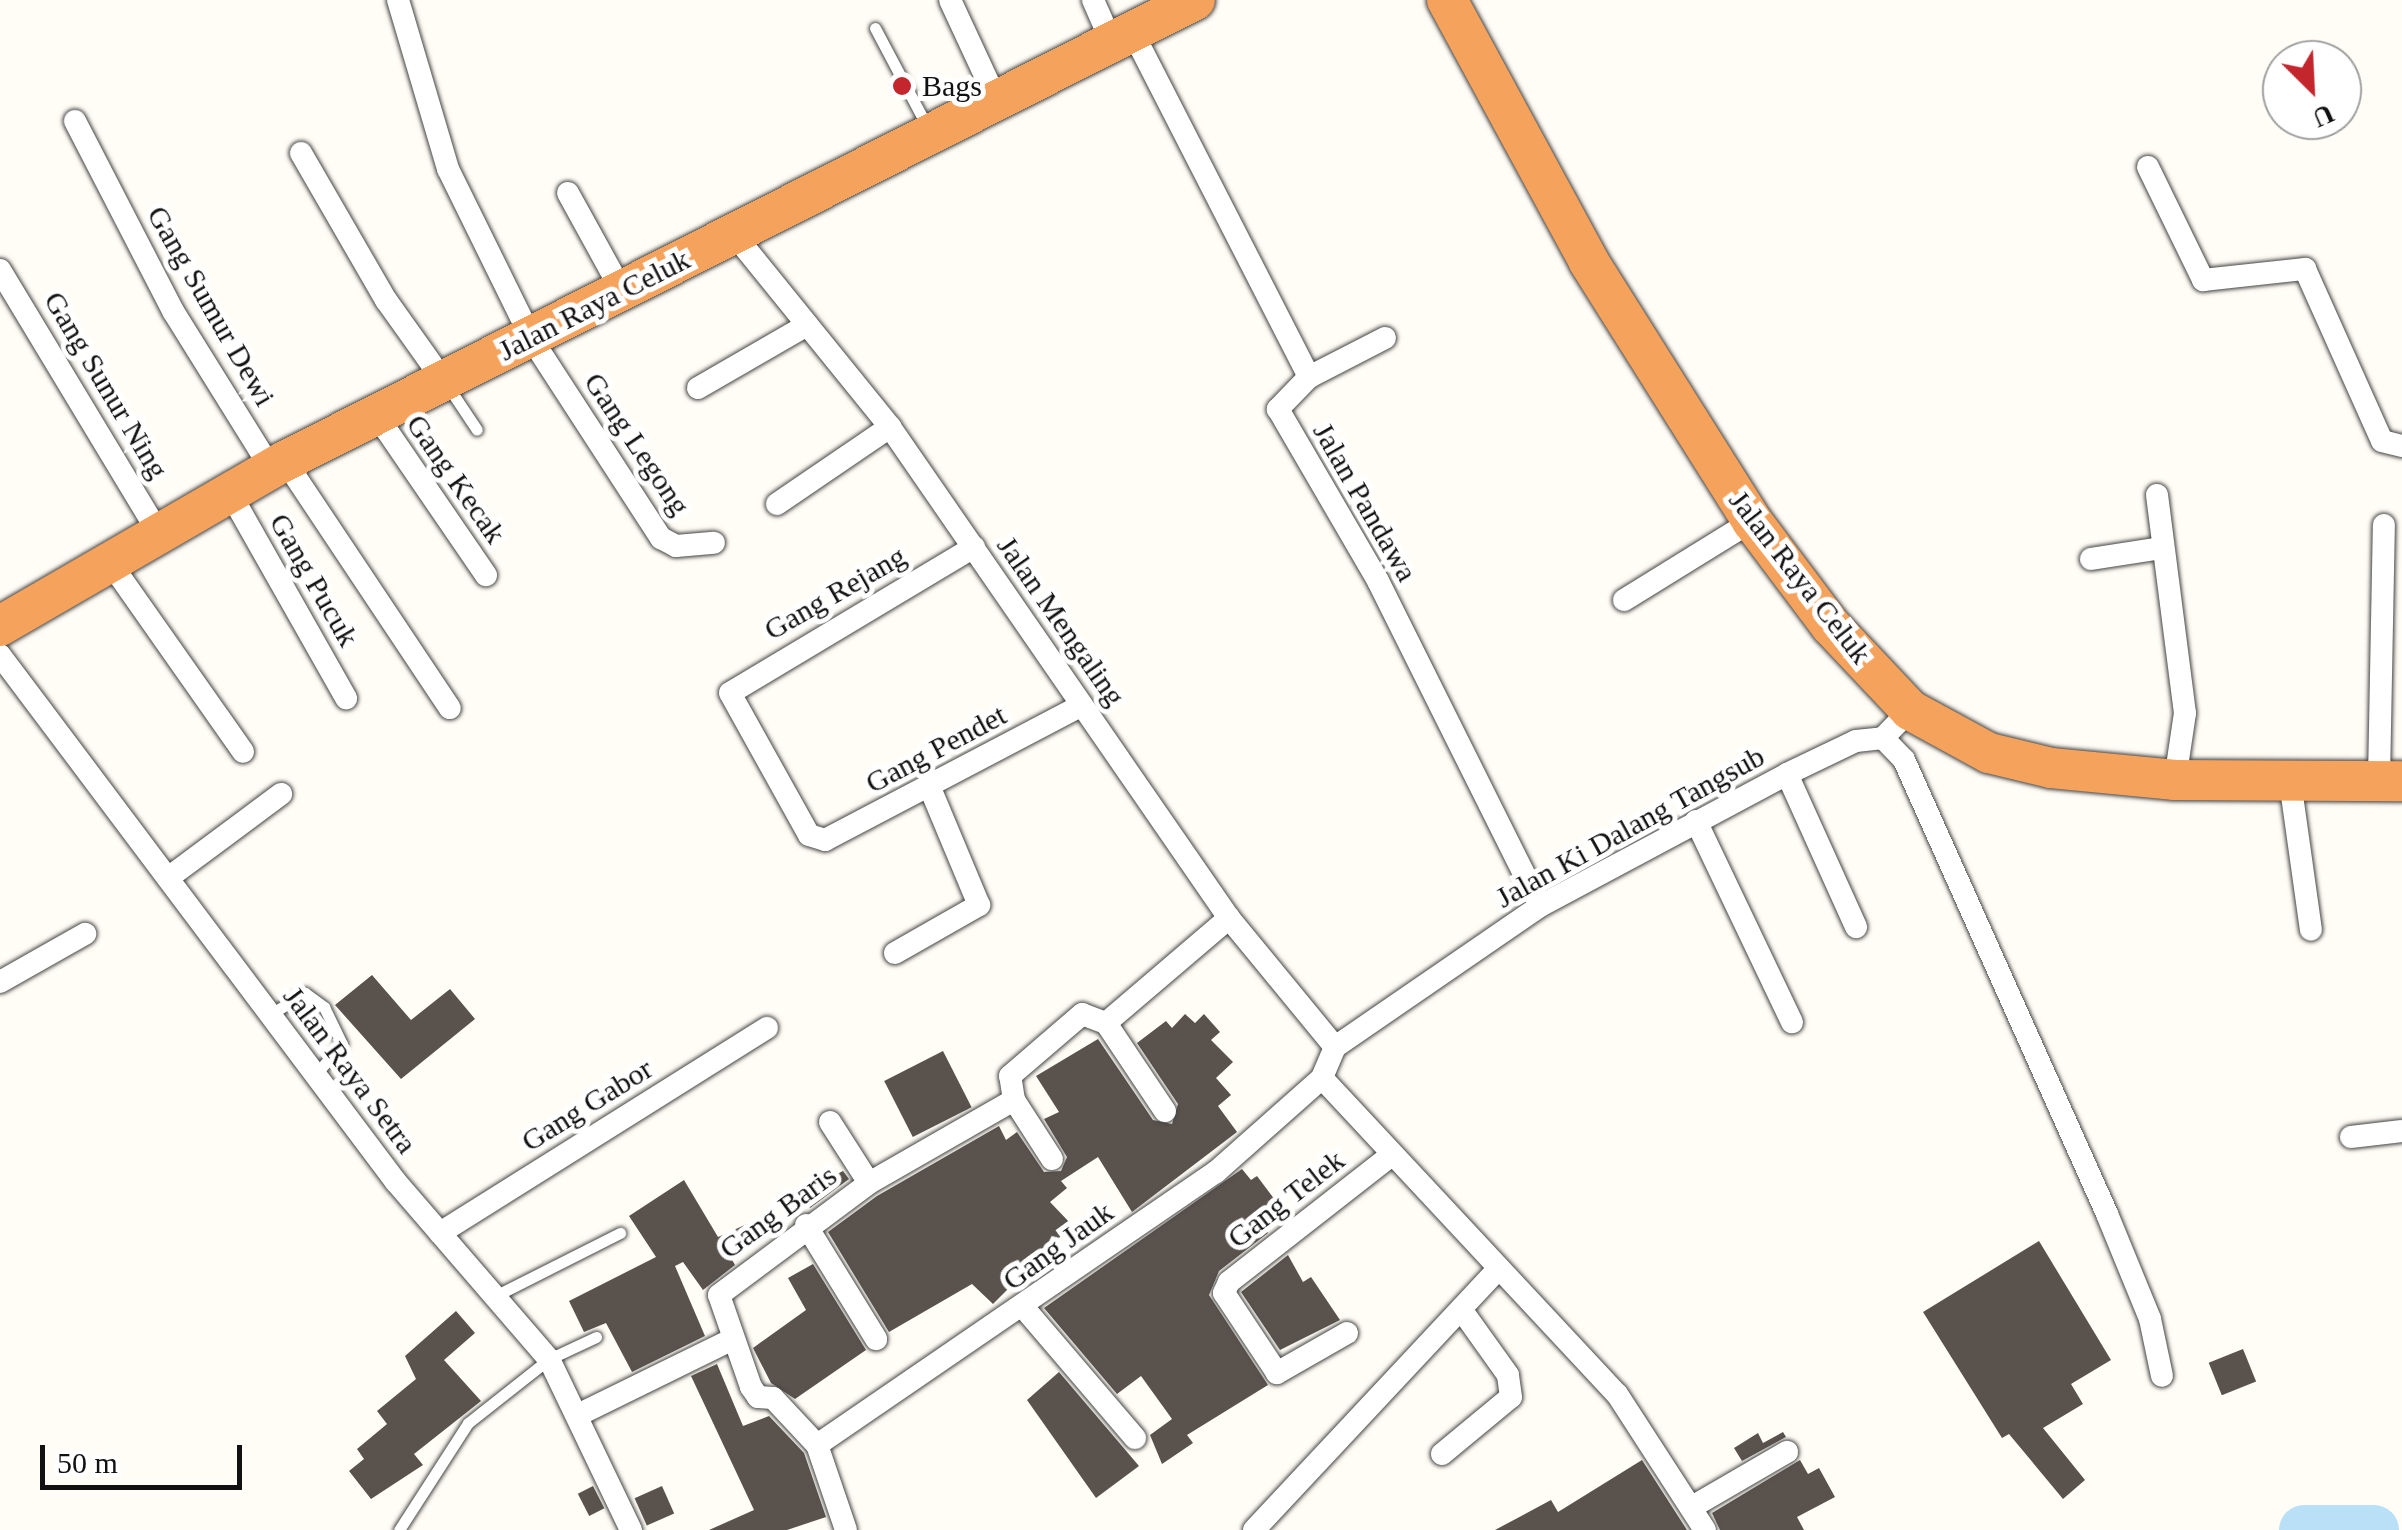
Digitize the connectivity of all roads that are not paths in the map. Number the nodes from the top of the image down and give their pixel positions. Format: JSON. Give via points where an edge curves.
{"nodes":[{"id":1,"x":398,"y":0,"type":"edge"},
{"id":2,"x":950,"y":0,"type":"edge"},
{"id":3,"x":1093,"y":0,"type":"edge"},
{"id":4,"x":1195,"y":0,"type":"edge"},
{"id":5,"x":1448,"y":0,"type":"edge"},
{"id":6,"x":875,"y":28,"type":"dead end"},
{"id":7,"x":1122,"y":36,"type":"junction"},
{"id":8,"x":996,"y":98,"type":"junction"},
{"id":9,"x":75,"y":120,"type":"dead end"},
{"id":10,"x":925,"y":122,"type":"junction"},
{"id":11,"x":300,"y":153,"type":"dead end"},
{"id":12,"x":2148,"y":166,"type":"dead end"},
{"id":13,"x":568,"y":193,"type":"dead end"},
{"id":14,"x":733,"y":233,"type":"junction"},
{"id":15,"x":0,"y":270,"type":"edge"},
{"id":16,"x":623,"y":293,"type":"junction"},
{"id":17,"x":808,"y":325,"type":"junction"},
{"id":18,"x":531,"y":338,"type":"junction"},
{"id":19,"x":1385,"y":338,"type":"dead end"},
{"id":20,"x":1309,"y":377,"type":"junction"},
{"id":21,"x":442,"y":380,"type":"junction"},
{"id":22,"x":698,"y":388,"type":"dead end"},
{"id":23,"x":377,"y":416,"type":"junction"},
{"id":24,"x":890,"y":427,"type":"junction"},
{"id":25,"x":477,"y":430,"type":"dead end"},
{"id":26,"x":2402,"y":446,"type":"edge"},
{"id":27,"x":278,"y":466,"type":"junction"},
{"id":28,"x":230,"y":493,"type":"junction"},
{"id":29,"x":2158,"y":495,"type":"dead end"},
{"id":30,"x":777,"y":504,"type":"dead end"},
{"id":31,"x":1752,"y":521,"type":"junction"},
{"id":32,"x":2384,"y":525,"type":"dead end"},
{"id":33,"x":158,"y":532,"type":"junction"},
{"id":34,"x":714,"y":544,"type":"dead end"},
{"id":35,"x":974,"y":547,"type":"junction"},
{"id":36,"x":2161,"y":548,"type":"junction"},
{"id":37,"x":2092,"y":559,"type":"dead end"},
{"id":38,"x":109,"y":561,"type":"junction"},
{"id":39,"x":486,"y":575,"type":"dead end"},
{"id":40,"x":1624,"y":600,"type":"dead end"},
{"id":41,"x":0,"y":626,"type":"edge"},
{"id":42,"x":0,"y":655,"type":"edge"},
{"id":43,"x":346,"y":698,"type":"dead end"},
{"id":44,"x":1082,"y":705,"type":"junction"},
{"id":45,"x":450,"y":708,"type":"dead end"},
{"id":46,"x":1897,"y":724,"type":"junction"},
{"id":47,"x":243,"y":752,"type":"dead end"},
{"id":48,"x":1787,"y":774,"type":"junction"},
{"id":49,"x":2175,"y":780,"type":"junction"},
{"id":50,"x":2390,"y":780,"type":"edge"},
{"id":51,"x":2290,"y":781,"type":"junction"},
{"id":52,"x":930,"y":788,"type":"junction"},
{"id":53,"x":281,"y":794,"type":"dead end"},
{"id":54,"x":1696,"y":820,"type":"junction"},
{"id":55,"x":816,"y":842,"type":"joint"},
{"id":56,"x":168,"y":878,"type":"junction"},
{"id":57,"x":1540,"y":906,"type":"junction"},
{"id":58,"x":1229,"y":918,"type":"junction"},
{"id":59,"x":1856,"y":927,"type":"dead end"},
{"id":60,"x":2310,"y":930,"type":"dead end"},
{"id":61,"x":85,"y":934,"type":"dead end"},
{"id":62,"x":895,"y":953,"type":"dead end"},
{"id":63,"x":0,"y":982,"type":"edge"},
{"id":64,"x":271,"y":1014,"type":"junction"},
{"id":65,"x":1792,"y":1022,"type":"dead end"},
{"id":66,"x":1106,"y":1024,"type":"junction"},
{"id":67,"x":766,"y":1028,"type":"dead end"},
{"id":68,"x":1334,"y":1047,"type":"junction"},
{"id":69,"x":316,"y":1074,"type":"junction"},
{"id":70,"x":1322,"y":1078,"type":"junction"},
{"id":71,"x":1014,"y":1100,"type":"junction"},
{"id":72,"x":1165,"y":1111,"type":"dead end"},
{"id":73,"x":830,"y":1122,"type":"dead end"},
{"id":74,"x":2402,"y":1131,"type":"edge"},
{"id":75,"x":2351,"y":1136,"type":"dead end"},
{"id":76,"x":1389,"y":1157,"type":"junction"},
{"id":77,"x":1052,"y":1159,"type":"dead end"},
{"id":78,"x":870,"y":1182,"type":"junction"},
{"id":79,"x":806,"y":1225,"type":"junction"},
{"id":80,"x":440,"y":1233,"type":"junction"},
{"id":81,"x":620,"y":1234,"type":"dead end"},
{"id":82,"x":1498,"y":1270,"type":"junction"},
{"id":83,"x":497,"y":1296,"type":"junction"},
{"id":84,"x":1024,"y":1308,"type":"junction"},
{"id":85,"x":1462,"y":1312,"type":"junction"},
{"id":86,"x":1347,"y":1333,"type":"dead end"},
{"id":87,"x":596,"y":1337,"type":"dead end"},
{"id":88,"x":876,"y":1339,"type":"dead end"},
{"id":89,"x":733,"y":1340,"type":"junction"},
{"id":90,"x":549,"y":1359,"type":"junction"},
{"id":91,"x":2162,"y":1376,"type":"dead end"},
{"id":92,"x":580,"y":1414,"type":"junction"},
{"id":93,"x":1135,"y":1438,"type":"dead end"},
{"id":94,"x":817,"y":1445,"type":"junction"},
{"id":95,"x":1788,"y":1452,"type":"dead end"},
{"id":96,"x":1442,"y":1454,"type":"dead end"},
{"id":97,"x":1692,"y":1507,"type":"junction"},
{"id":98,"x":399,"y":1530,"type":"edge"},
{"id":99,"x":631,"y":1530,"type":"edge"},
{"id":100,"x":846,"y":1530,"type":"edge"},
{"id":101,"x":1254,"y":1530,"type":"edge"},
{"id":102,"x":1705,"y":1530,"type":"edge"}],
"edges":[{"from":1,"to":18,"type":"street","via":[[448,169]]},
{"from":2,"to":8,"type":"street"},
{"from":3,"to":7,"type":"street"},
{"from":4,"to":7,"type":"highway","name":"Jalan Raya Celuk"},
{"from":5,"to":31,"type":"highway","name":"Jalan Raya Celuk","via":[[1588,262]]},
{"from":6,"to":10,"type":"lane"},
{"from":7,"to":8,"type":"highway","name":"Jalan Raya Celuk"},
{"from":7,"to":20,"type":"street"},
{"from":8,"to":10,"type":"highway","name":"Jalan Raya Celuk"},
{"from":9,"to":27,"type":"street","name":"Gang Sumur Dewi","via":[[173,311]]},
{"from":10,"to":14,"type":"highway","name":"Jalan Raya Celuk"},
{"from":11,"to":21,"type":"street","via":[[386,300]]},
{"from":12,"to":26,"type":"street","via":[[2203,280],[2305,269],[2382,441]]},
{"from":13,"to":16,"type":"street"},
{"from":14,"to":16,"type":"highway","name":"Jalan Raya Celuk"},
{"from":14,"to":17,"type":"street","name":"Jalan Mengaling"},
{"from":15,"to":33,"type":"street","name":"Gang Sunur Ning"},
{"from":16,"to":18,"type":"highway","name":"Jalan Raya Celuk"},
{"from":17,"to":22,"type":"street"},
{"from":17,"to":24,"type":"street","name":"Jalan Mengaling"},
{"from":18,"to":21,"type":"highway","name":"Jalan Raya Celuk"},
{"from":18,"to":34,"type":"street","name":"Gang Legong","via":[[661,538],[676,546]]},
{"from":19,"to":20,"type":"street"},
{"from":20,"to":57,"type":"street","name":"Jalan Pandawa","via":[[1286,396],[1279,412],[1378,581]]},
{"from":21,"to":23,"type":"highway","name":"Jalan Raya Celuk"},
{"from":21,"to":25,"type":"lane"},
{"from":23,"to":27,"type":"highway","name":"Jalan Raya Celuk"},
{"from":23,"to":39,"type":"street","name":"Gang Kecak"},
{"from":24,"to":30,"type":"street"},
{"from":24,"to":35,"type":"street","name":"Jalan Mengaling"},
{"from":27,"to":28,"type":"highway","name":"Jalan Raya Celuk"},
{"from":27,"to":45,"type":"street","name":"Gang Sumur Dewi"},
{"from":28,"to":33,"type":"highway","name":"Jalan Raya Celuk"},
{"from":28,"to":43,"type":"street","name":"Gang Pucuk"},
{"from":29,"to":36,"type":"street"},
{"from":31,"to":40,"type":"street"},
{"from":31,"to":46,"type":"highway","name":"Jalan Raya Celuk"},
{"from":32,"to":50,"type":"street"},
{"from":33,"to":38,"type":"highway","name":"Jalan Raya Celuk"},
{"from":35,"to":44,"type":"street","name":"Jalan Mengaling"},
{"from":35,"to":55,"type":"street","name":"Gang Rejang","via":[[730,694]]},
{"from":36,"to":37,"type":"street"},
{"from":36,"to":49,"type":"street","via":[[2185,712]]},
{"from":38,"to":41,"type":"highway","name":"Jalan Raya Celuk"},
{"from":38,"to":47,"type":"street"},
{"from":42,"to":56,"type":"street","name":"Jalan Raya Setra"},
{"from":44,"to":52,"type":"street","name":"Gang Pendet"},
{"from":44,"to":58,"type":"street","name":"Jalan Mengaling"},
{"from":46,"to":48,"type":"street","name":"Jalan Ki Dalang Tangsub"},
{"from":46,"to":49,"type":"highway","name":"Jalan Raya Celuk","via":[[2051,768]]},
{"from":46,"to":91,"type":"street","via":[[1904,760],[2150,1319]]},
{"from":48,"to":54,"type":"street","name":"Jalan Ki Dalang Tangsub"},
{"from":48,"to":59,"type":"street"},
{"from":49,"to":51,"type":"highway","name":"Jalan Raya Celuk"},
{"from":50,"to":51,"type":"highway","name":"Jalan Raya Celuk"},
{"from":51,"to":60,"type":"street"},
{"from":52,"to":55,"type":"street","name":"Gang Pendet"},
{"from":52,"to":62,"type":"street","via":[[979,906]]},
{"from":53,"to":56,"type":"street"},
{"from":54,"to":57,"type":"street","name":"Jalan Ki Dalang Tangsub"},
{"from":54,"to":65,"type":"street"},
{"from":56,"to":64,"type":"street","name":"Jalan Raya Setra"},
{"from":57,"to":68,"type":"street","name":"Jalan Ki Dalang Tangsub"},
{"from":58,"to":66,"type":"street"},
{"from":58,"to":68,"type":"street","name":"Jalan Mengaling"},
{"from":61,"to":63,"type":"street"},
{"from":64,"to":69,"type":"street","name":"Jalan Raya Setra"},
{"from":64,"to":69,"type":"lane","via":[[305,993],[324,1006],[342,1044]]},
{"from":66,"to":71,"type":"street","via":[[1090,1014],[1077,1017],[1014,1072]]},
{"from":66,"to":72,"type":"street"},
{"from":67,"to":80,"type":"street","name":"Gang Gabor"},
{"from":68,"to":70,"type":"street"},
{"from":69,"to":80,"type":"street","name":"Jalan Raya Setra"},
{"from":70,"to":76,"type":"street"},
{"from":70,"to":84,"type":"street","name":"Gang Jauk","via":[[1216,1172]]},
{"from":71,"to":77,"type":"street"},
{"from":71,"to":78,"type":"street","name":"Gang Baris"},
{"from":73,"to":78,"type":"street"},
{"from":74,"to":75,"type":"street"},
{"from":76,"to":82,"type":"street"},
{"from":76,"to":86,"type":"street","name":"Gang Telek","via":[[1228,1282],[1224,1293],[1278,1373]]},
{"from":78,"to":79,"type":"street","name":"Gang Baris"},
{"from":79,"to":88,"type":"street"},
{"from":79,"to":89,"type":"street","name":"Gang Baris","via":[[719,1295]]},
{"from":80,"to":83,"type":"street","name":"Jalan Raya Setra"},
{"from":81,"to":83,"type":"lane"},
{"from":82,"to":85,"type":"street"},
{"from":82,"to":97,"type":"street","via":[[1617,1394]]},
{"from":83,"to":90,"type":"street","name":"Jalan Raya Setra"},
{"from":84,"to":93,"type":"street"},
{"from":84,"to":94,"type":"street","name":"Gang Jauk"},
{"from":85,"to":96,"type":"street","via":[[1508,1375],[1510,1397]]},
{"from":85,"to":101,"type":"street"},
{"from":87,"to":90,"type":"lane"},
{"from":89,"to":92,"type":"street"},
{"from":89,"to":94,"type":"street","name":"Gang Baris","via":[[758,1397],[773,1398]]},
{"from":90,"to":92,"type":"street","name":"Jalan Raya Setra"},
{"from":90,"to":98,"type":"lane","via":[[468,1423]]},
{"from":92,"to":99,"type":"street","name":"Jalan Raya Setra"},
{"from":94,"to":100,"type":"street","name":"Gang Baris"},
{"from":95,"to":97,"type":"street"},
{"from":97,"to":102,"type":"street"}]}
